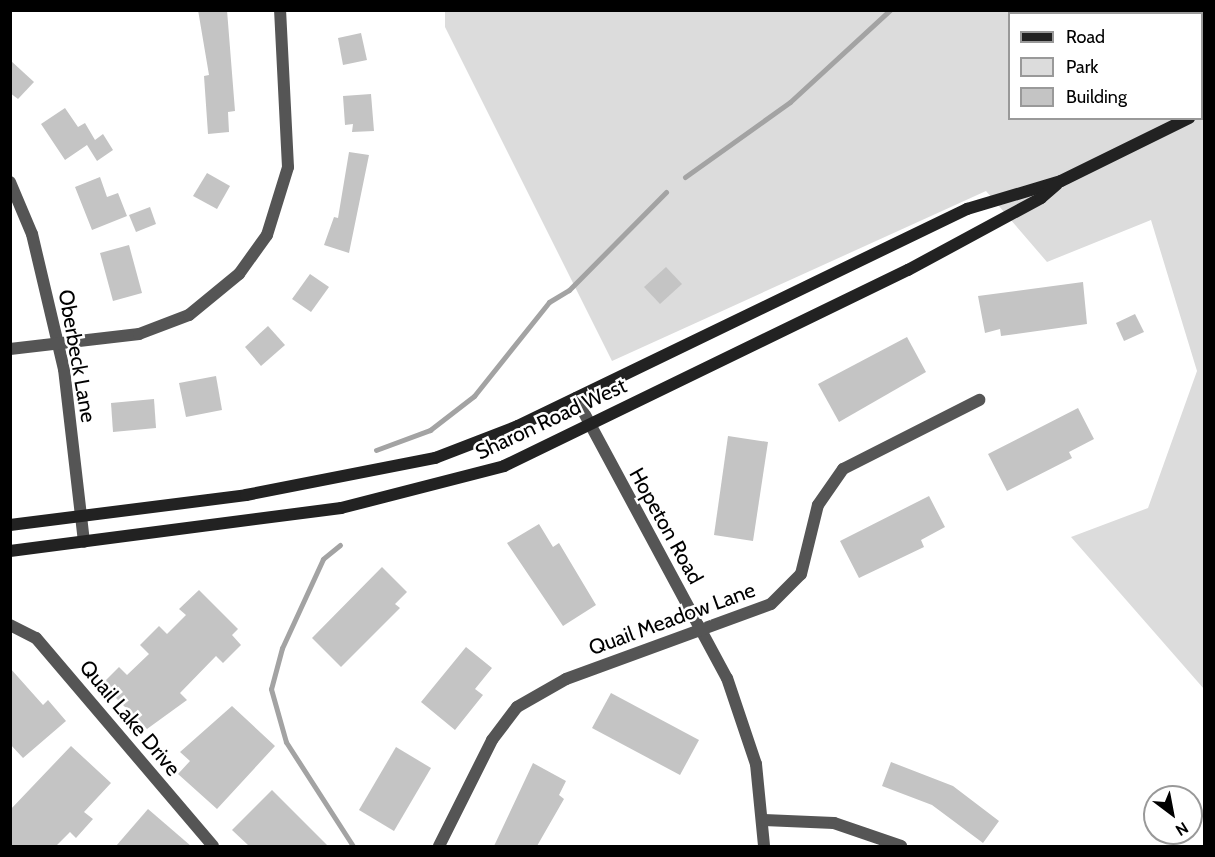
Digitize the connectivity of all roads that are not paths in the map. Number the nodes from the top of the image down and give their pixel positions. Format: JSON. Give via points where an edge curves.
{"nodes":[{"id":1,"x":280,"y":10,"type":"edge"},
{"id":2,"x":1185,"y":120,"type":"edge"},
{"id":3,"x":1061,"y":181,"type":"junction"},
{"id":4,"x":10,"y":182,"type":"edge"},
{"id":5,"x":58,"y":344,"type":"junction"},
{"id":6,"x":10,"y":349,"type":"edge"},
{"id":7,"x":576,"y":398,"type":"junction"},
{"id":8,"x":979,"y":400,"type":"dead end"},
{"id":9,"x":588,"y":425,"type":"junction"},
{"id":10,"x":80,"y":516,"type":"junction"},
{"id":11,"x":10,"y":525,"type":"edge"},
{"id":12,"x":84,"y":542,"type":"junction"},
{"id":13,"x":10,"y":551,"type":"edge"},
{"id":14,"x":10,"y":625,"type":"edge"},
{"id":15,"x":703,"y":631,"type":"junction"},
{"id":16,"x":764,"y":820,"type":"junction"},
{"id":17,"x":213,"y":846,"type":"edge"},
{"id":18,"x":439,"y":846,"type":"edge"},
{"id":19,"x":764,"y":846,"type":"edge"},
{"id":20,"x":901,"y":846,"type":"edge"}],
"edges":[{"from":1,"to":5,"type":"street","via":[[290,149],[285,185],[259,248],[216,297],[172,323],[139,334]]},
{"from":2,"to":3,"type":"main road","name":"Sharon Road West"},
{"from":3,"to":7,"type":"main road","name":"Sharon Road West","via":[[968,209]]},
{"from":3,"to":9,"type":"main road","name":"Sharon Road West","via":[[1041,198],[909,270]]},
{"from":4,"to":5,"type":"street","name":"Oberbeck Lane","via":[[32,234]]},
{"from":5,"to":6,"type":"street"},
{"from":5,"to":10,"type":"street","name":"Oberbeck Lane"},
{"from":7,"to":9,"type":"street","name":"Hopeton Road"},
{"from":7,"to":10,"type":"main road","name":"Sharon Road West","via":[[435,458],[246,495]]},
{"from":8,"to":15,"type":"street","name":"Quail Meadow Lane","via":[[843,469],[818,505],[805,565],[788,590],[752,614]]},
{"from":9,"to":12,"type":"main road","name":"Sharon Road West","via":[[504,466],[440,486],[216,527]]},
{"from":9,"to":15,"type":"street","name":"Hopeton Road"},
{"from":10,"to":11,"type":"main road","name":"Sharon Road West"},
{"from":10,"to":12,"type":"street","name":"Oberbeck Lane"},
{"from":12,"to":13,"type":"main road","name":"Sharon Road West"},
{"from":14,"to":17,"type":"street","name":"Quail Lake Drive","via":[[36,638]]},
{"from":15,"to":16,"type":"street","name":"Hopeton Road","via":[[744,720]]},
{"from":15,"to":18,"type":"street","name":"Quail Meadow Lane","via":[[566,679],[517,707],[492,740]]},
{"from":16,"to":19,"type":"street","name":"Hopeton Road"},
{"from":16,"to":20,"type":"street","via":[[834,823]]}]}
